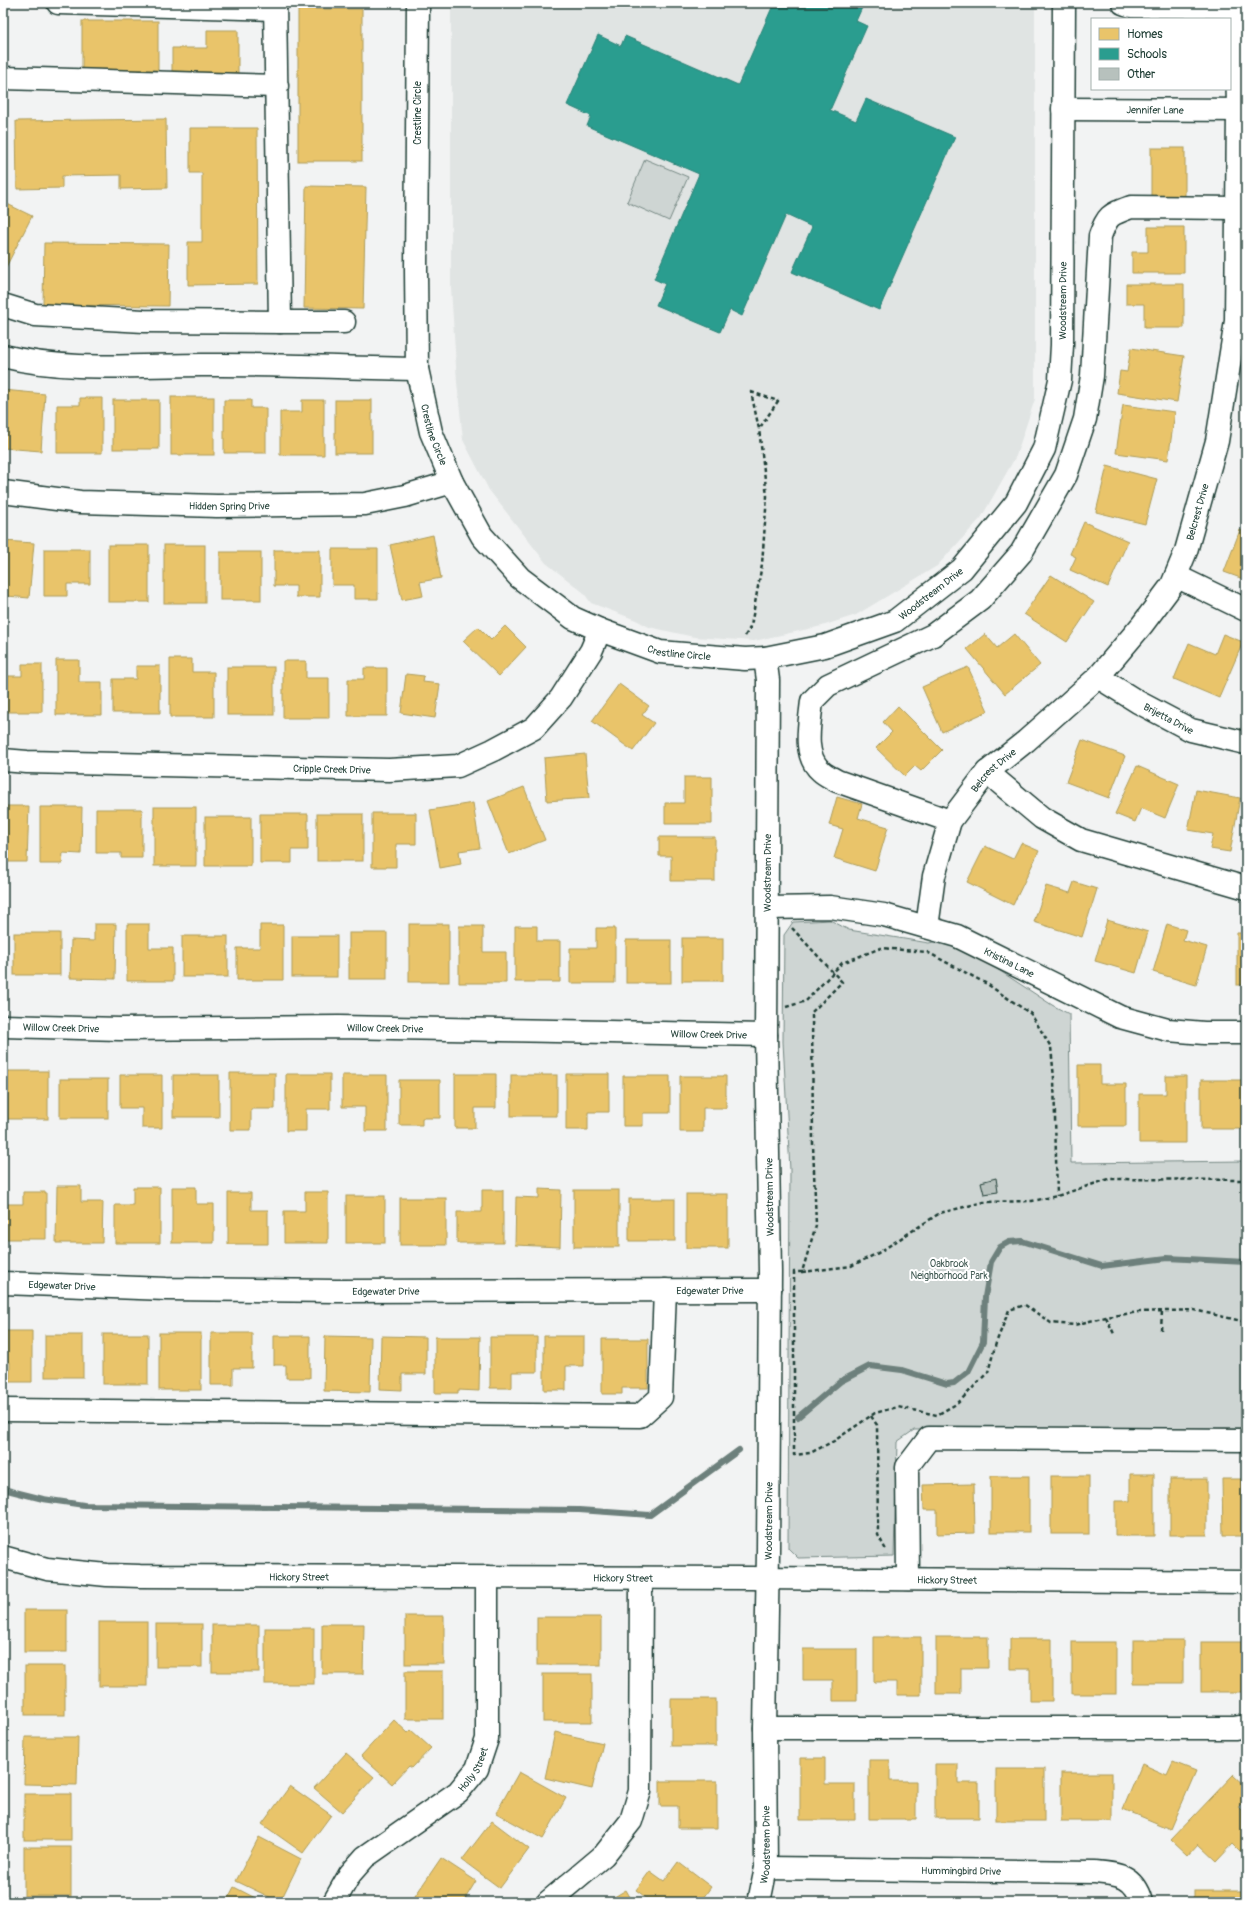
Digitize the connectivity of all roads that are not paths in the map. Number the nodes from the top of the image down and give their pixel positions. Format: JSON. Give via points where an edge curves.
{"nodes":[{"id":1,"x":58,"y":3,"type":"edge"},
{"id":2,"x":418,"y":3,"type":"edge"},
{"id":3,"x":1064,"y":3,"type":"edge"},
{"id":4,"x":1123,"y":3,"type":"edge"},
{"id":5,"x":194,"y":5,"type":"edge"},
{"id":6,"x":1236,"y":5,"type":"edge"},
{"id":7,"x":275,"y":6,"type":"edge"},
{"id":8,"x":3,"y":78,"type":"edge"},
{"id":9,"x":277,"y":86,"type":"junction"},
{"id":10,"x":1063,"y":109,"type":"junction"},
{"id":11,"x":1242,"y":110,"type":"edge"},
{"id":12,"x":1237,"y":208,"type":"junction"},
{"id":13,"x":3,"y":305,"type":"edge"},
{"id":14,"x":280,"y":322,"type":"junction"},
{"id":15,"x":344,"y":322,"type":"dead end"},
{"id":16,"x":3,"y":356,"type":"edge"},
{"id":17,"x":417,"y":369,"type":"junction"},
{"id":18,"x":452,"y":482,"type":"junction"},
{"id":19,"x":3,"y":492,"type":"edge"},
{"id":20,"x":1176,"y":576,"type":"junction"},
{"id":21,"x":1246,"y":610,"type":"edge"},
{"id":22,"x":600,"y":630,"type":"junction"},
{"id":23,"x":765,"y":658,"type":"junction"},
{"id":24,"x":1098,"y":677,"type":"junction"},
{"id":25,"x":1246,"y":743,"type":"edge"},
{"id":26,"x":3,"y":760,"type":"edge"},
{"id":27,"x":987,"y":772,"type":"junction"},
{"id":28,"x":950,"y":821,"type":"junction"},
{"id":29,"x":1246,"y":888,"type":"edge"},
{"id":30,"x":767,"y":908,"type":"junction"},
{"id":31,"x":927,"y":927,"type":"junction"},
{"id":32,"x":3,"y":1026,"type":"edge"},
{"id":33,"x":1246,"y":1034,"type":"edge"},
{"id":34,"x":766,"y":1035,"type":"junction"},
{"id":35,"x":3,"y":1283,"type":"edge"},
{"id":36,"x":666,"y":1290,"type":"junction"},
{"id":37,"x":770,"y":1290,"type":"junction"},
{"id":38,"x":3,"y":1410,"type":"edge"},
{"id":39,"x":1246,"y":1440,"type":"edge"},
{"id":40,"x":3,"y":1557,"type":"edge"},
{"id":41,"x":487,"y":1577,"type":"junction"},
{"id":42,"x":641,"y":1578,"type":"junction"},
{"id":43,"x":768,"y":1578,"type":"junction"},
{"id":44,"x":908,"y":1579,"type":"junction"},
{"id":45,"x":1246,"y":1582,"type":"edge"},
{"id":46,"x":1246,"y":1726,"type":"edge"},
{"id":47,"x":765,"y":1728,"type":"junction"},
{"id":48,"x":766,"y":1868,"type":"junction"},
{"id":49,"x":334,"y":1902,"type":"edge"},
{"id":50,"x":548,"y":1902,"type":"edge"},
{"id":51,"x":759,"y":1902,"type":"edge"},
{"id":52,"x":1142,"y":1902,"type":"edge"}],
"edges":[{"from":1,"to":5,"type":"street"},
{"from":2,"to":17,"type":"street","name":"Crestline Circle"},
{"from":3,"to":10,"type":"street","name":"Woodstream Drive"},
{"from":4,"to":6,"type":"street","via":[[1131,6]]},
{"from":5,"to":7,"type":"street"},
{"from":6,"to":11,"type":"street","name":"Belcrest Drive"},
{"from":7,"to":9,"type":"street"},
{"from":8,"to":9,"type":"street"},
{"from":9,"to":14,"type":"street"},
{"from":10,"to":11,"type":"street","name":"Jennifer Lane"},
{"from":10,"to":23,"type":"street","name":"Woodstream Drive","via":[[1060,380],[1044,449],[1016,503],[962,569],[896,621],[825,646]]},
{"from":11,"to":12,"type":"street","name":"Belcrest Drive"},
{"from":12,"to":20,"type":"street","name":"Belcrest Drive","via":[[1236,321],[1217,441],[1186,551]]},
{"from":12,"to":28,"type":"street","via":[[1131,207],[1115,212],[1107,218],[1100,236],[1092,376],[1084,419],[1066,475],[1021,553],[980,600],[932,635],[828,685],[812,701],[809,748],[813,761],[820,771],[837,781]]},
{"from":13,"to":14,"type":"street","via":[[35,315],[144,321]]},
{"from":14,"to":15,"type":"street"},
{"from":16,"to":17,"type":"street","via":[[54,365],[243,365]]},
{"from":17,"to":18,"type":"street","name":"Crestline Circle","via":[[431,432]]},
{"from":18,"to":19,"type":"street","name":"Hidden Spring Drive","via":[[405,496],[364,504],[217,506],[88,502]]},
{"from":18,"to":22,"type":"street","name":"Crestline Circle","via":[[482,536],[520,578],[573,618]]},
{"from":20,"to":21,"type":"street"},
{"from":20,"to":24,"type":"street","name":"Belcrest Drive","via":[[1142,625]]},
{"from":22,"to":23,"type":"street","name":"Crestline Circle","via":[[660,652],[745,659]]},
{"from":22,"to":26,"type":"street","name":"Cripple Creek Drive","via":[[591,651],[561,698],[534,728],[458,766],[389,770]]},
{"from":23,"to":30,"type":"street","name":"Woodstream Drive","via":[[768,680]]},
{"from":24,"to":25,"type":"street","name":"Brijetta Drive","via":[[1191,730]]},
{"from":24,"to":27,"type":"street","name":"Belcrest Drive"},
{"from":27,"to":28,"type":"street","name":"Belcrest Drive"},
{"from":27,"to":29,"type":"street","via":[[1042,818],[1081,840]]},
{"from":28,"to":31,"type":"street","name":"Belcrest Drive","via":[[934,876]]},
{"from":30,"to":31,"type":"street","name":"Kristina Lane","via":[[830,907],[884,915]]},
{"from":30,"to":34,"type":"street","name":"Woodstream Drive"},
{"from":31,"to":33,"type":"street","name":"Kristina Lane","via":[[957,936],[1120,1017],[1168,1030]]},
{"from":32,"to":34,"type":"street","name":"Willow Creek Drive","via":[[120,1029],[339,1027]]},
{"from":34,"to":37,"type":"street","name":"Woodstream Drive"},
{"from":35,"to":36,"type":"street","name":"Edgewater Drive","via":[[166,1289],[337,1291]]},
{"from":36,"to":37,"type":"street","name":"Edgewater Drive"},
{"from":36,"to":38,"type":"street","via":[[661,1397],[640,1416]]},
{"from":37,"to":43,"type":"street","name":"Woodstream Drive"},
{"from":39,"to":44,"type":"street","via":[[928,1438],[906,1467]]},
{"from":40,"to":41,"type":"street","name":"Hickory Street","via":[[47,1568],[107,1575]]},
{"from":41,"to":42,"type":"street","name":"Hickory Street"},
{"from":41,"to":49,"type":"street","name":"Holly Street","via":[[487,1739],[477,1769],[458,1792],[365,1857],[350,1874]]},
{"from":42,"to":43,"type":"street","name":"Hickory Street"},
{"from":42,"to":50,"type":"street","via":[[640,1791],[631,1822],[604,1855]]},
{"from":43,"to":44,"type":"street","name":"Hickory Street"},
{"from":43,"to":47,"type":"street","name":"Woodstream Drive"},
{"from":44,"to":45,"type":"street","name":"Hickory Street"},
{"from":46,"to":47,"type":"street"},
{"from":47,"to":48,"type":"street","name":"Woodstream Drive"},
{"from":48,"to":51,"type":"street","name":"Woodstream Drive"},
{"from":48,"to":52,"type":"street","name":"Hummingbird Drive","via":[[1108,1873],[1131,1881]]}]}
